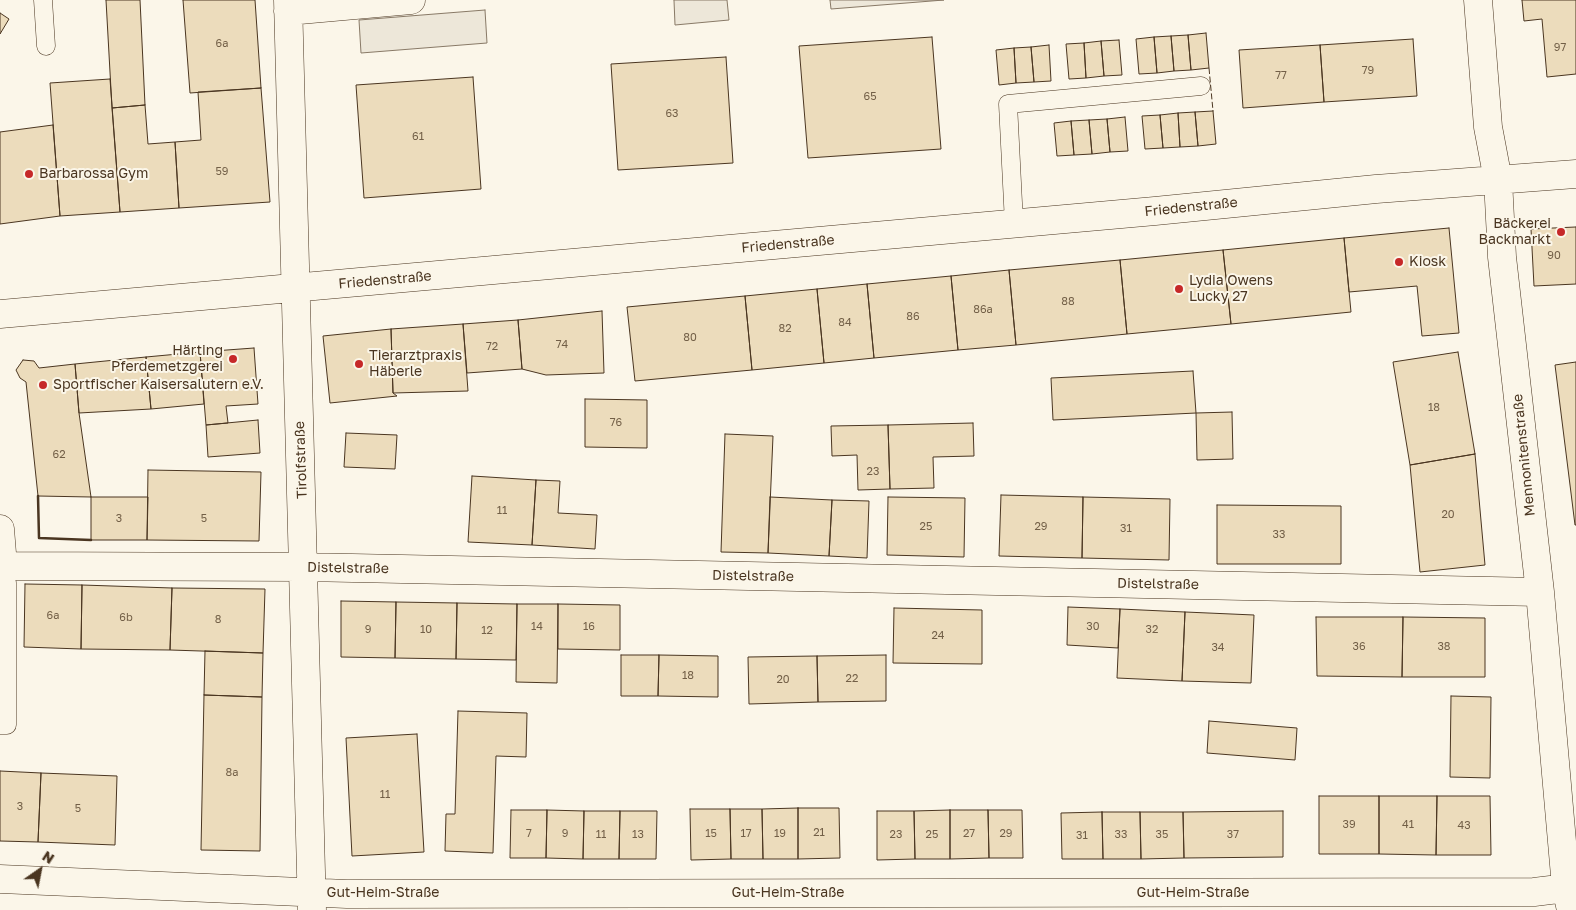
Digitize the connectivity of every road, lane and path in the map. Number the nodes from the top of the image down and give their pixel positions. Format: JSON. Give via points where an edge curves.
{"nodes":[{"id":1,"x":43,"y":0,"type":"edge"},
{"id":2,"x":411,"y":0,"type":"edge"},
{"id":3,"x":1478,"y":0,"type":"edge"},
{"id":4,"x":288,"y":5,"type":"edge"},
{"id":5,"x":46,"y":46,"type":"dead end"},
{"id":6,"x":1201,"y":86,"type":"dead end"},
{"id":7,"x":1576,"y":174,"type":"edge"},
{"id":8,"x":1498,"y":180,"type":"junction"},
{"id":9,"x":1014,"y":224,"type":"junction"},
{"id":10,"x":296,"y":288,"type":"junction"},
{"id":11,"x":0,"y":314,"type":"edge"},
{"id":12,"x":0,"y":529,"type":"edge"},
{"id":13,"x":3,"y":566,"type":"junction"},
{"id":14,"x":303,"y":567,"type":"junction"},
{"id":15,"x":1540,"y":592,"type":"junction"},
{"id":16,"x":3,"y":656,"type":"edge"},
{"id":17,"x":0,"y":725,"type":"edge"},
{"id":18,"x":0,"y":879,"type":"edge"},
{"id":19,"x":1571,"y":895,"type":"edge"},
{"id":20,"x":313,"y":901,"type":"edge"},
{"id":21,"x":486,"y":901,"type":"edge"}],
"edges":[{"from":1,"to":5,"type":"lane"},
{"from":2,"to":4,"type":"street","name":"Tirolfstraße"},
{"from":3,"to":8,"type":"street","name":"Mennonitenstraße","via":[[1488,127]]},
{"from":4,"to":10,"type":"street","name":"Tirolfstraße"},
{"from":6,"to":9,"type":"lane","via":[[1008,104]]},
{"from":7,"to":8,"type":"street","name":"Friedenstraße"},
{"from":8,"to":9,"type":"street","name":"Friedenstraße"},
{"from":8,"to":15,"type":"street","name":"Mennonitenstraße","via":[[1502,257]]},
{"from":9,"to":10,"type":"street","name":"Friedenstraße"},
{"from":10,"to":11,"type":"street","name":"Friedenstraße"},
{"from":10,"to":14,"type":"street","name":"Tirolfstraße"},
{"from":12,"to":13,"type":"street"},
{"from":13,"to":14,"type":"street","name":"Distelstraße"},
{"from":13,"to":16,"type":"lane","via":[[7,583]]},
{"from":14,"to":15,"type":"street","name":"Distelstraße"},
{"from":14,"to":20,"type":"street","name":"Tirolfstraße"},
{"from":15,"to":19,"type":"street","name":"Mennonitenstraße"},
{"from":16,"to":17,"type":"lane","via":[[7,725]]},
{"from":18,"to":20,"type":"street","name":"Gut-Heim-Straße"},
{"from":19,"to":21,"type":"street","name":"Gut-Heim-Straße","via":[[1524,892]]},
{"from":20,"to":21,"type":"street","name":"Gut-Heim-Straße"}]}
